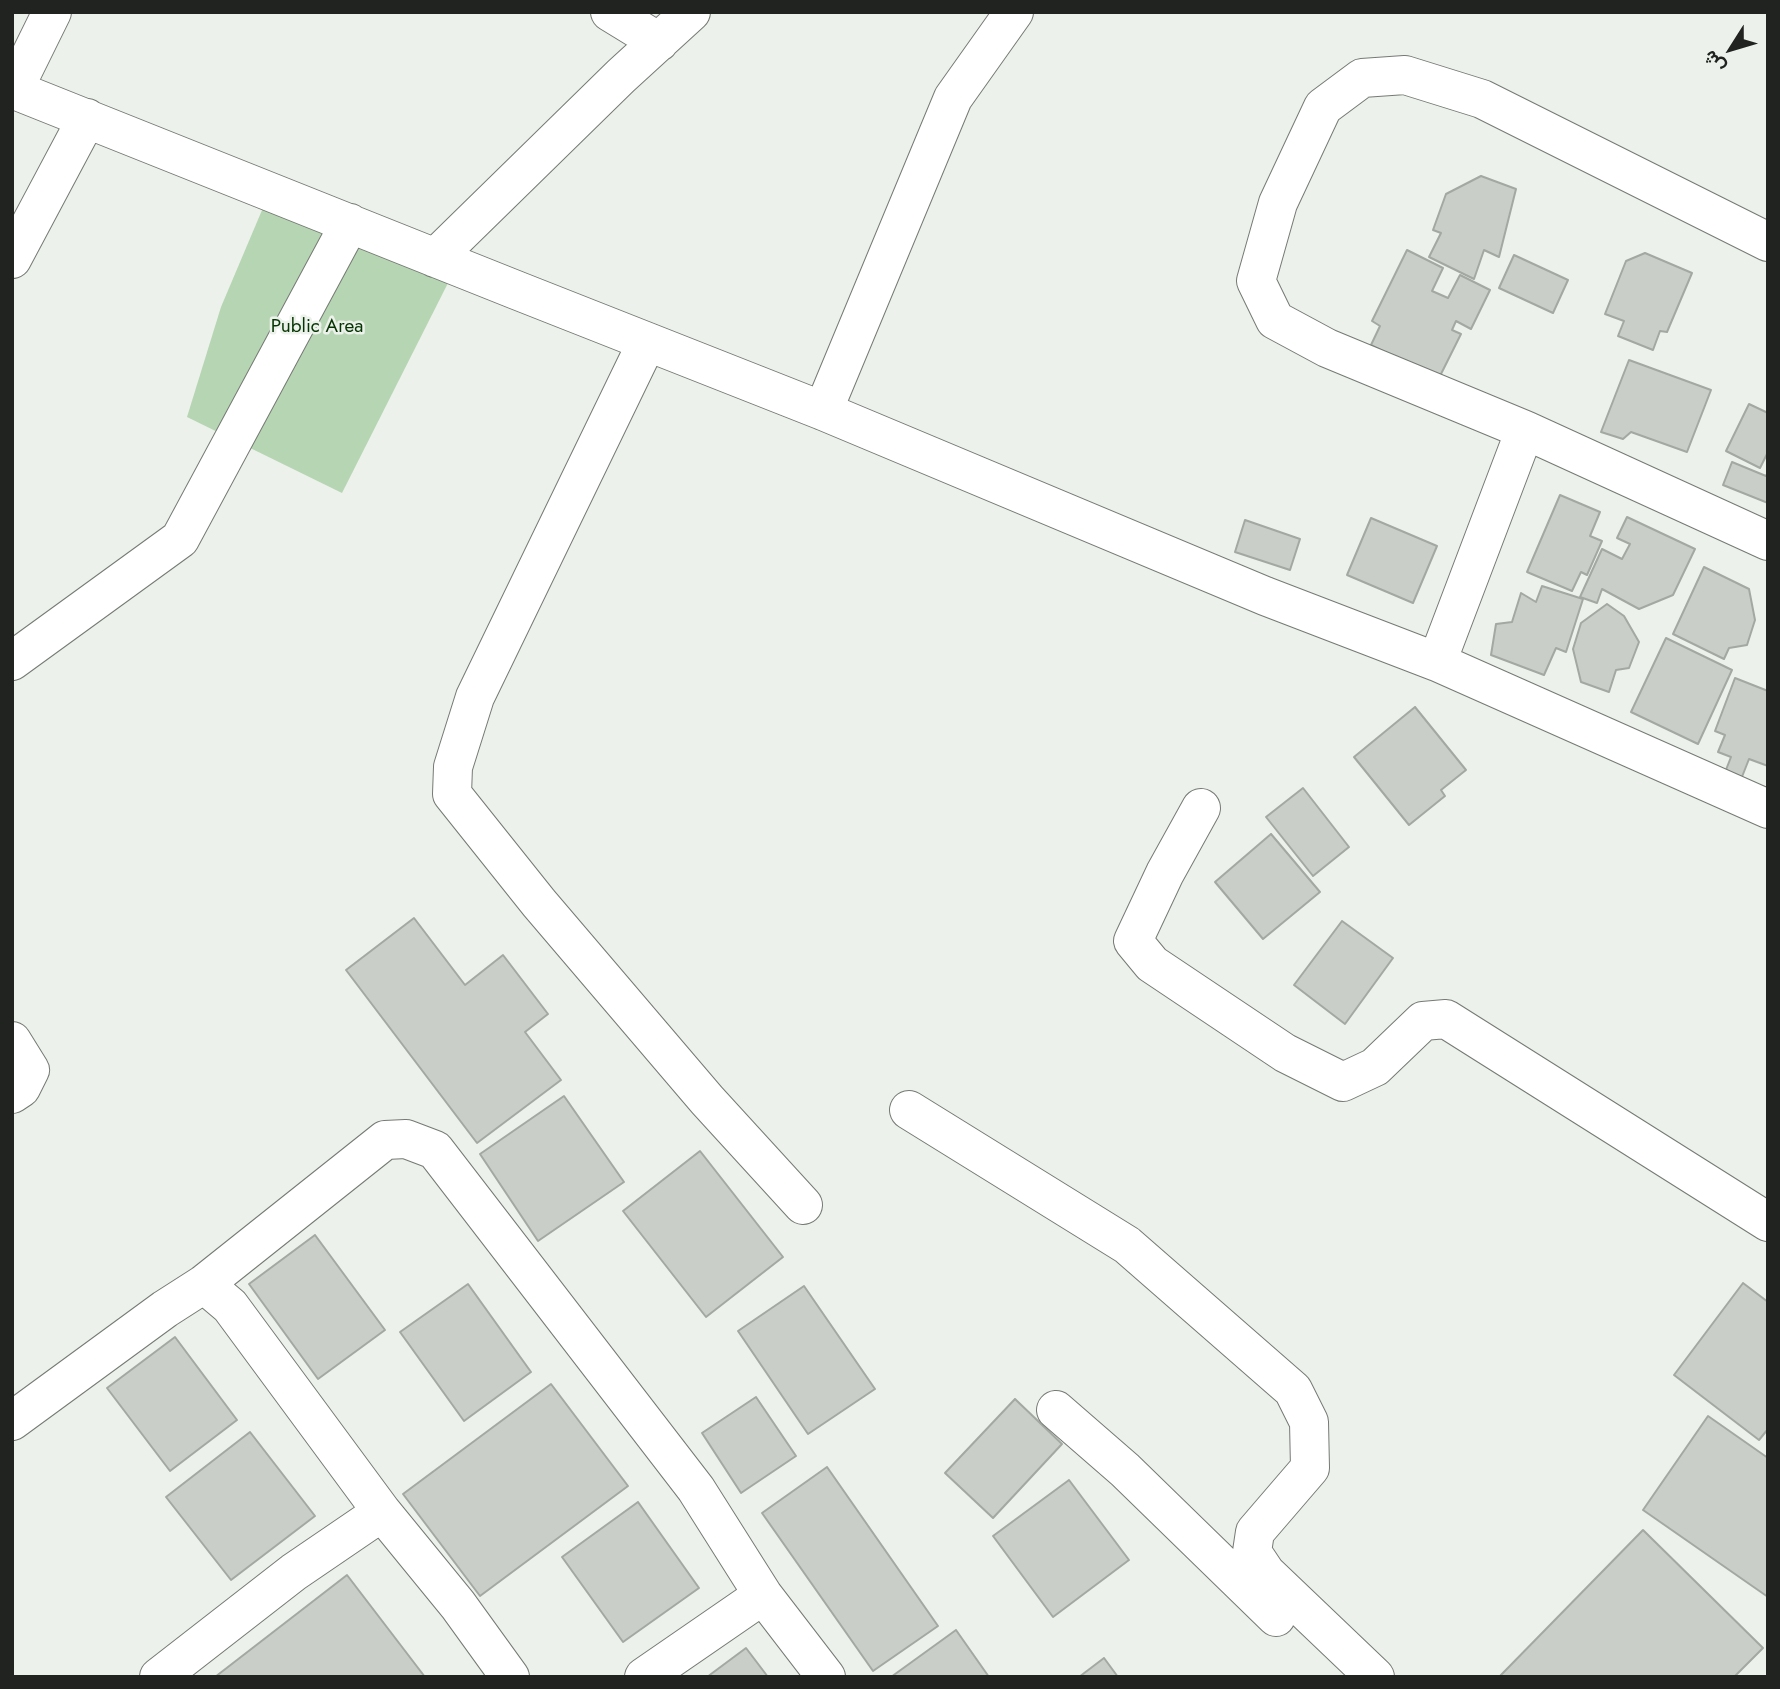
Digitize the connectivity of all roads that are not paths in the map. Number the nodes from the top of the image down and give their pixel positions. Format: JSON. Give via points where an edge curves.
{"nodes":[{"id":1,"x":52,"y":12,"type":"edge"},
{"id":2,"x":610,"y":12,"type":"edge"},
{"id":3,"x":691,"y":12,"type":"edge"},
{"id":4,"x":1014,"y":12,"type":"edge"},
{"id":5,"x":659,"y":42,"type":"junction"},
{"id":6,"x":13,"y":89,"type":"edge"},
{"id":7,"x":87,"y":118,"type":"junction"},
{"id":8,"x":350,"y":223,"type":"junction"},
{"id":9,"x":1768,"y":242,"type":"edge"},
{"id":10,"x":435,"y":258,"type":"junction"},
{"id":11,"x":12,"y":259,"type":"edge"},
{"id":12,"x":647,"y":342,"type":"junction"},
{"id":13,"x":823,"y":411,"type":"junction"},
{"id":14,"x":1525,"y":430,"type":"junction"},
{"id":15,"x":1768,"y":541,"type":"edge"},
{"id":16,"x":12,"y":661,"type":"edge"},
{"id":17,"x":1437,"y":662,"type":"junction"},
{"id":18,"x":1201,"y":808,"type":"dead end"},
{"id":19,"x":1768,"y":809,"type":"edge"},
{"id":20,"x":12,"y":1041,"type":"edge"},
{"id":21,"x":12,"y":1094,"type":"edge"},
{"id":22,"x":909,"y":1110,"type":"dead end"},
{"id":23,"x":803,"y":1205,"type":"dead end"},
{"id":24,"x":1768,"y":1222,"type":"edge"},
{"id":25,"x":204,"y":1284,"type":"junction"},
{"id":26,"x":1056,"y":1410,"type":"dead end"},
{"id":27,"x":12,"y":1421,"type":"edge"},
{"id":28,"x":382,"y":1512,"type":"junction"},
{"id":29,"x":763,"y":1595,"type":"junction"},
{"id":30,"x":159,"y":1677,"type":"edge"},
{"id":31,"x":510,"y":1677,"type":"edge"},
{"id":32,"x":644,"y":1677,"type":"edge"},
{"id":33,"x":826,"y":1677,"type":"edge"},
{"id":34,"x":1338,"y":1677,"type":"edge"},
{"id":35,"x":1375,"y":1677,"type":"edge"}],
"edges":[{"from":1,"to":6,"type":"street"},
{"from":2,"to":5,"type":"street"},
{"from":3,"to":5,"type":"street"},
{"from":4,"to":13,"type":"street","via":[[953,97]]},
{"from":5,"to":10,"type":"street"},
{"from":6,"to":7,"type":"street"},
{"from":7,"to":8,"type":"street"},
{"from":7,"to":11,"type":"street"},
{"from":8,"to":10,"type":"street"},
{"from":8,"to":16,"type":"street","via":[[180,539]]},
{"from":9,"to":14,"type":"street","via":[[1482,99],[1405,75],[1362,78],[1323,107],[1278,203],[1256,281],[1275,320],[1327,348]]},
{"from":10,"to":12,"type":"street"},
{"from":12,"to":13,"type":"street"},
{"from":12,"to":23,"type":"street","via":[[475,697],[453,767],[452,794],[556,924]]},
{"from":13,"to":17,"type":"street","via":[[1265,596]]},
{"from":14,"to":15,"type":"street"},
{"from":14,"to":17,"type":"street"},
{"from":17,"to":19,"type":"street"},
{"from":18,"to":24,"type":"street","via":[[1133,941],[1152,964],[1285,1053],[1343,1083],[1376,1067],[1423,1021],[1446,1018]]},
{"from":20,"to":21,"type":"street","via":[[30,1070],[21,1088]]},
{"from":22,"to":35,"type":"street","via":[[1127,1245],[1293,1390],[1309,1422],[1310,1468],[1255,1532],[1252,1552],[1266,1573]]},
{"from":25,"to":27,"type":"street"},
{"from":25,"to":28,"type":"street","via":[[230,1306]]},
{"from":25,"to":29,"type":"street","via":[[385,1140],[407,1139],[435,1150],[696,1489]]},
{"from":26,"to":34,"type":"street","via":[[1125,1470]]},
{"from":28,"to":30,"type":"street","via":[[294,1572]]},
{"from":28,"to":31,"type":"street"},
{"from":29,"to":32,"type":"street"},
{"from":29,"to":33,"type":"street"}]}
